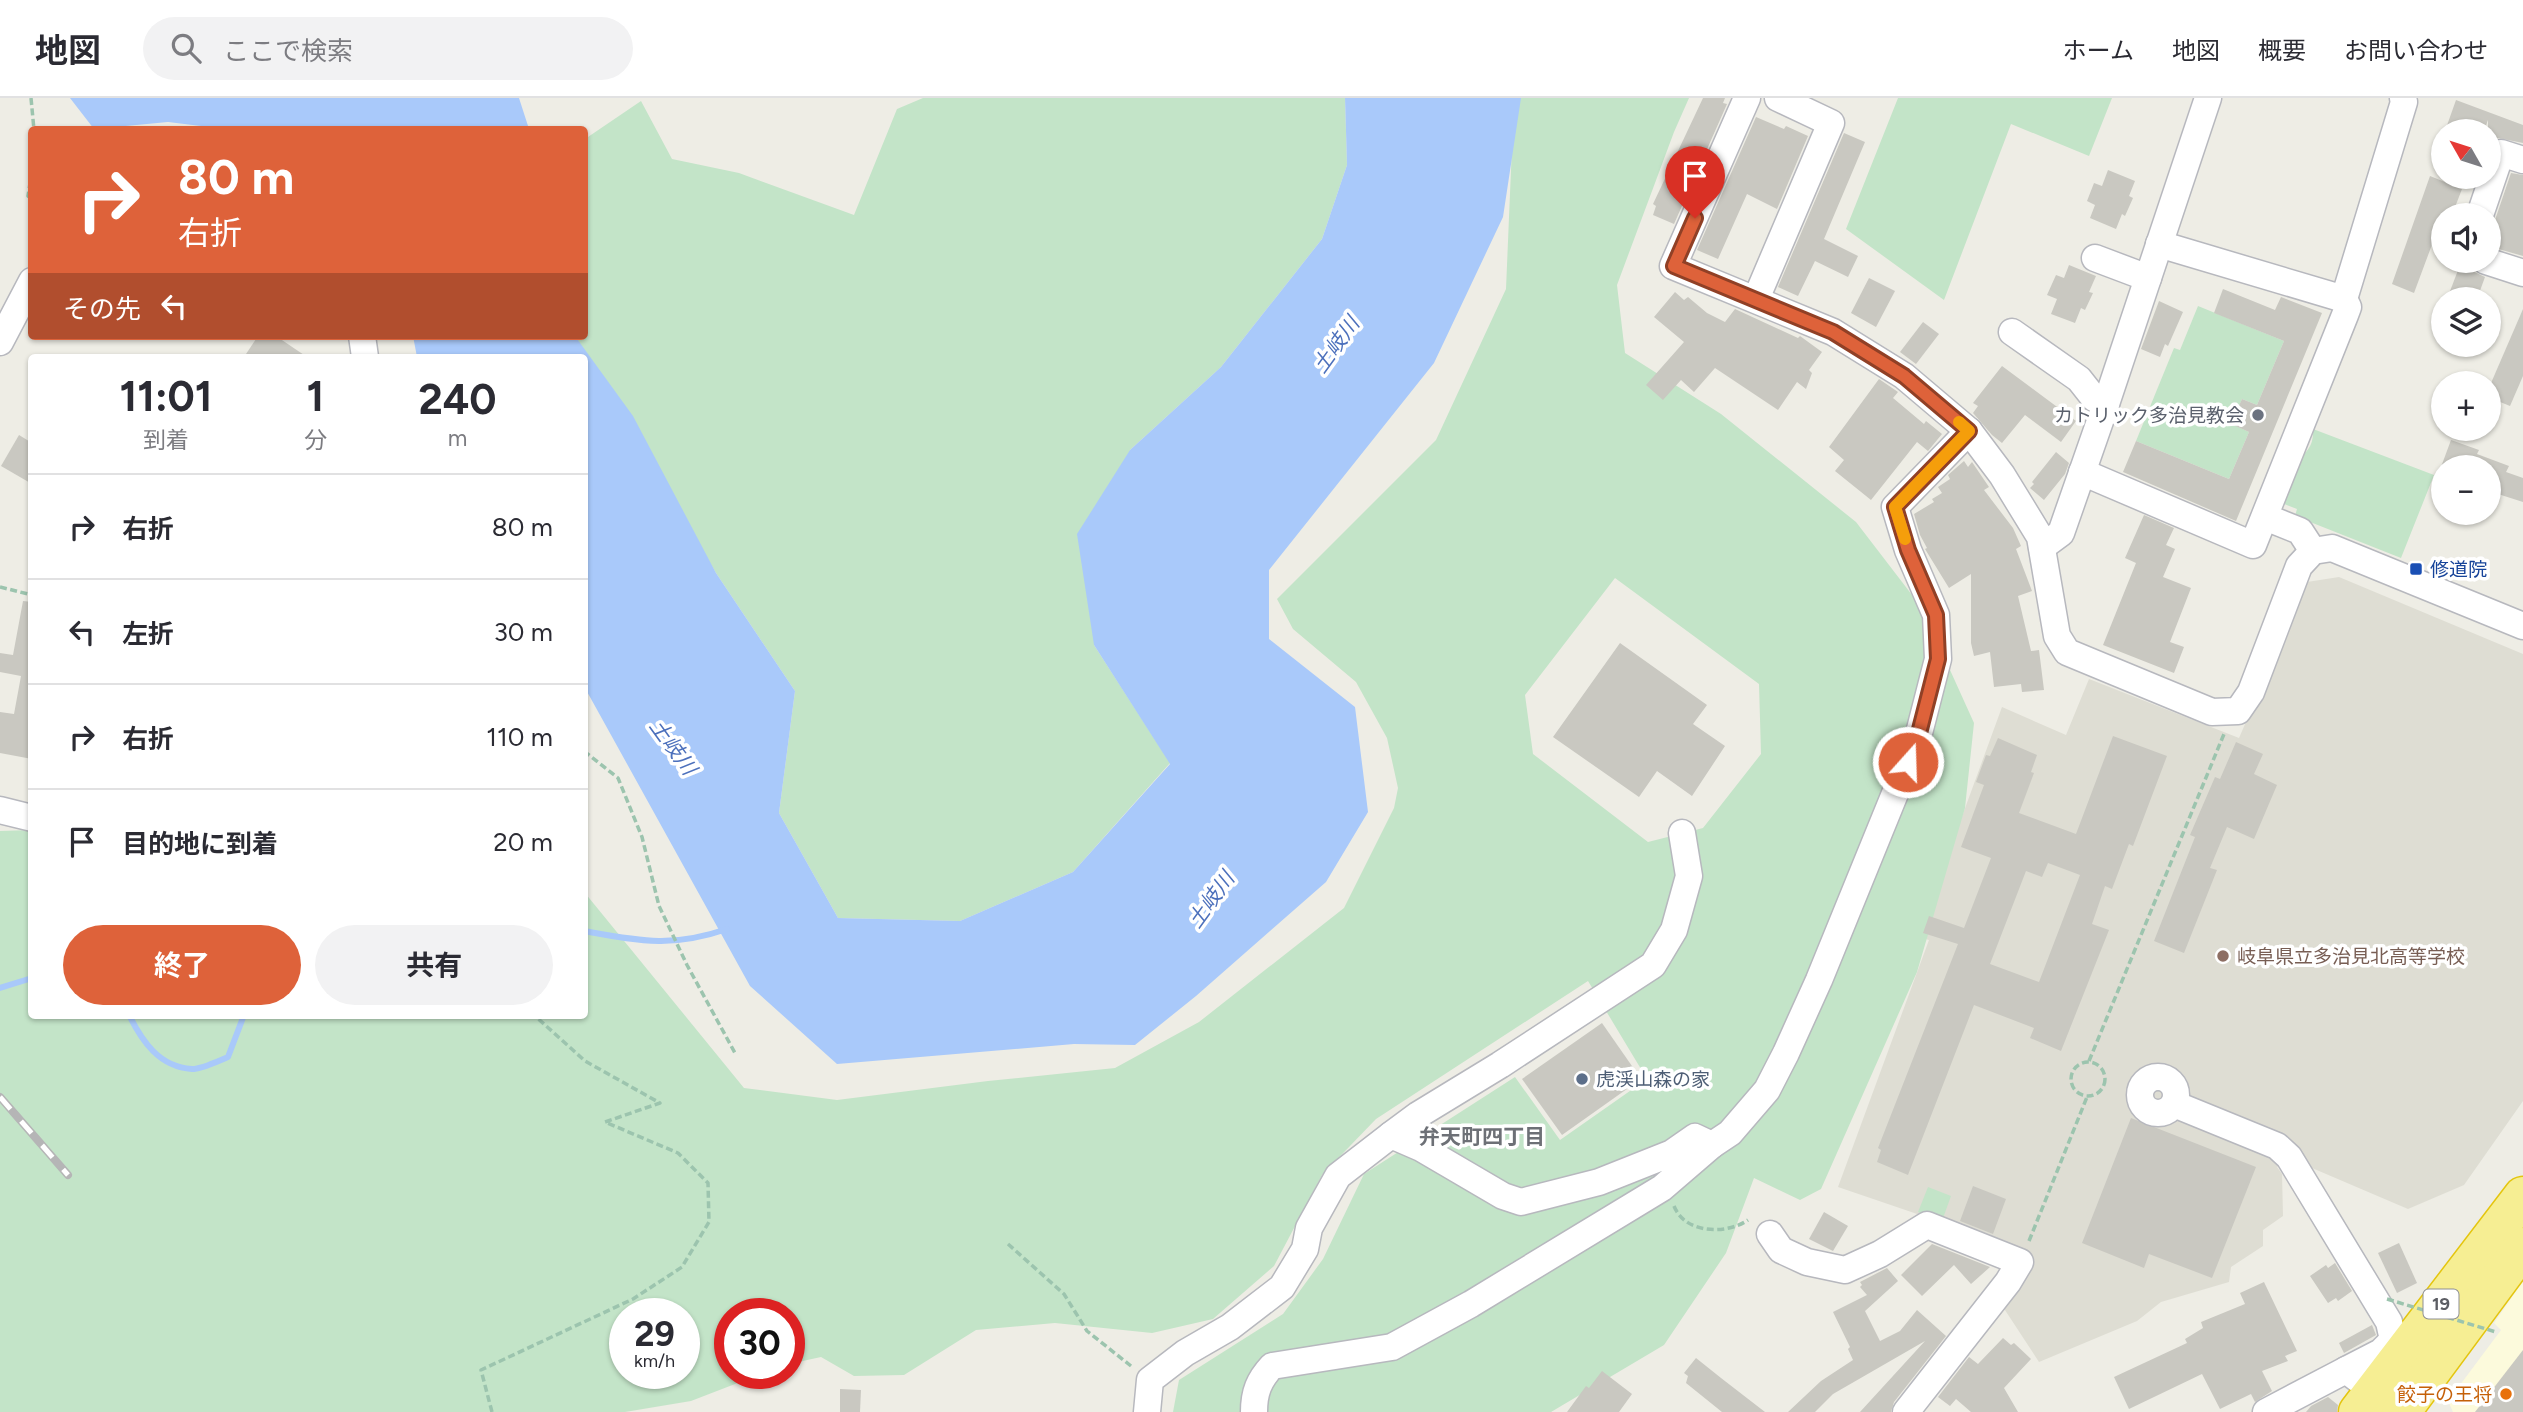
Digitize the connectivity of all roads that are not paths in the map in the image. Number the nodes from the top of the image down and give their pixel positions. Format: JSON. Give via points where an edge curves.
{"nodes":[{"id":1,"x":1747,"y":98,"type":"edge"},
{"id":2,"x":1778,"y":98,"type":"edge"},
{"id":3,"x":2208,"y":98,"type":"edge"},
{"id":4,"x":2403,"y":98,"type":"edge"},
{"id":5,"x":2523,"y":160,"type":"edge"},
{"id":6,"x":2484,"y":203,"type":"edge"},
{"id":7,"x":2159,"y":244,"type":"junction"},
{"id":8,"x":2095,"y":258,"type":"dead end"},
{"id":9,"x":2501,"y":266,"type":"edge"},
{"id":10,"x":2523,"y":273,"type":"edge"},
{"id":11,"x":2148,"y":278,"type":"junction"},
{"id":12,"x":28,"y":289,"type":"edge"},
{"id":13,"x":1756,"y":299,"type":"junction"},
{"id":14,"x":2344,"y":299,"type":"junction"},
{"id":15,"x":2012,"y":332,"type":"dead end"},
{"id":16,"x":0,"y":342,"type":"edge"},
{"id":17,"x":2106,"y":404,"type":"junction"},
{"id":18,"x":1969,"y":431,"type":"junction"},
{"id":19,"x":2082,"y":472,"type":"junction"},
{"id":20,"x":2265,"y":517,"type":"junction"},
{"id":21,"x":2042,"y":547,"type":"junction"},
{"id":22,"x":2313,"y":551,"type":"junction"},
{"id":23,"x":2523,"y":626,"type":"edge"},
{"id":24,"x":0,"y":810,"type":"edge"},
{"id":25,"x":28,"y":817,"type":"edge"},
{"id":26,"x":1682,"y":833,"type":"dead end"},
{"id":27,"x":2174,"y":1104,"type":"dead end"},
{"id":28,"x":1391,"y":1135,"type":"junction"},
{"id":29,"x":1712,"y":1145,"type":"junction"},
{"id":30,"x":2523,"y":1196,"type":"edge"},
{"id":31,"x":1770,"y":1234,"type":"dead end"},
{"id":32,"x":2523,"y":1247,"type":"edge"},
{"id":33,"x":2374,"y":1399,"type":"edge"},
{"id":34,"x":1147,"y":1412,"type":"edge"},
{"id":35,"x":1254,"y":1412,"type":"edge"},
{"id":36,"x":1906,"y":1412,"type":"edge"},
{"id":37,"x":2266,"y":1412,"type":"edge"}],
"edges":[{"from":1,"to":13,"type":"street","via":[[1674,266]]},
{"from":2,"to":13,"type":"street","via":[[1831,123]]},
{"from":3,"to":7,"type":"street"},
{"from":4,"to":14,"type":"street"},
{"from":5,"to":6,"type":"street","via":[[2501,153]]},
{"from":7,"to":11,"type":"street"},
{"from":7,"to":14,"type":"street"},
{"from":8,"to":11,"type":"street"},
{"from":9,"to":10,"type":"street"},
{"from":11,"to":17,"type":"street"},
{"from":12,"to":16,"type":"street"},
{"from":13,"to":18,"type":"street","via":[[1833,332],[1904,376]]},
{"from":14,"to":20,"type":"street","via":[[2348,307]]},
{"from":15,"to":17,"type":"street"},
{"from":17,"to":19,"type":"street"},
{"from":18,"to":21,"type":"street","via":[[2008,485]]},
{"from":18,"to":29,"type":"street","via":[[1895,507],[1936,615],[1938,659],[1918,737],[1786,1053],[1767,1090],[1730,1133]]},
{"from":19,"to":20,"type":"street","via":[[2253,545]]},
{"from":19,"to":21,"type":"street","via":[[2061,533]]},
{"from":20,"to":22,"type":"street","via":[[2300,531]]},
{"from":21,"to":22,"type":"street","via":[[2057,636],[2067,652],[2212,712],[2238,711],[2251,692],[2299,566]]},
{"from":22,"to":23,"type":"street","via":[[2332,548]]},
{"from":24,"to":25,"type":"street"},
{"from":26,"to":28,"type":"street","via":[[1689,876],[1674,930],[1653,965]]},
{"from":27,"to":33,"type":"street","via":[[2277,1146],[2289,1157],[2389,1322],[2393,1340],[2381,1352]]},
{"from":28,"to":29,"type":"street","via":[[1521,1202],[1600,1182],[1672,1153],[1695,1137]]},
{"from":28,"to":34,"type":"street","via":[[1338,1176],[1282,1287],[1150,1380]]},
{"from":29,"to":35,"type":"street","via":[[1662,1188],[1392,1347],[1272,1366],[1260,1379]]},
{"from":30,"to":33,"type":"highway","number":"19"},
{"from":31,"to":36,"type":"street","via":[[1781,1250],[1807,1262],[1845,1270],[1927,1225],[2020,1262]]},
{"from":32,"to":33,"type":"highway","number":"19"},
{"from":33,"to":37,"type":"street"}]}
